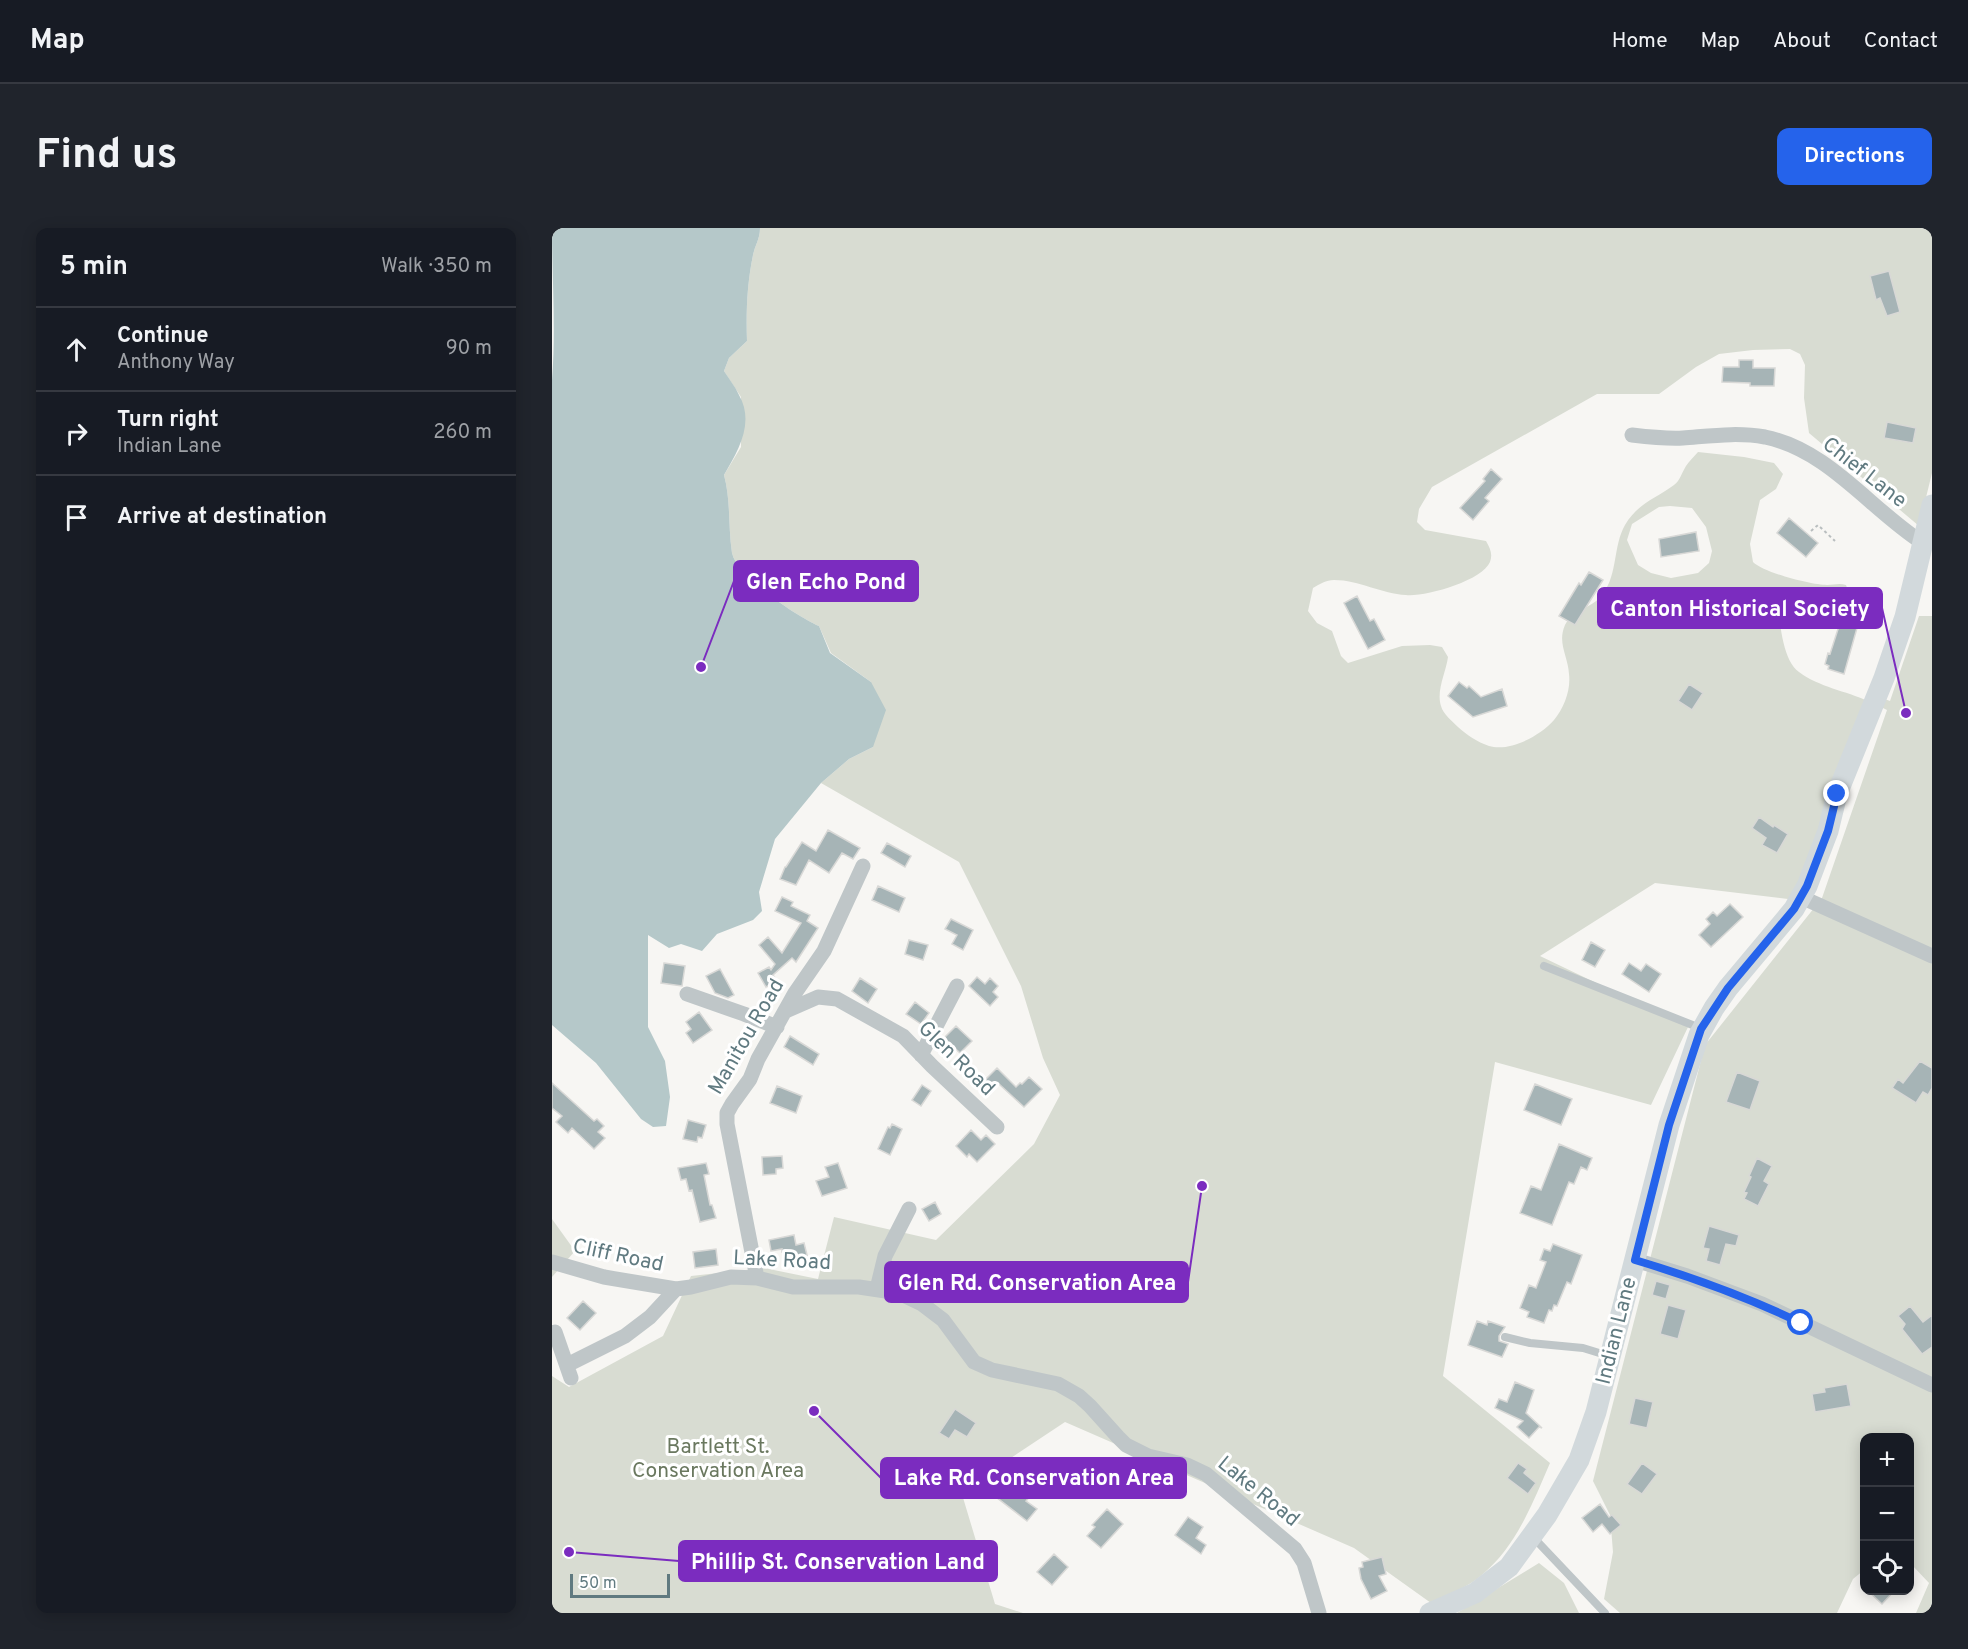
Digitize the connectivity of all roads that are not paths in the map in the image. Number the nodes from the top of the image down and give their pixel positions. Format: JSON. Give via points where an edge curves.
{"nodes":[{"id":1,"x":1632,"y":435,"type":"dead end"},
{"id":2,"x":1932,"y":505,"type":"edge"},
{"id":3,"x":1928,"y":542,"type":"edge"},
{"id":4,"x":863,"y":866,"type":"dead end"},
{"id":5,"x":1801,"y":897,"type":"junction"},
{"id":6,"x":1932,"y":956,"type":"edge"},
{"id":7,"x":1544,"y":966,"type":"dead end"},
{"id":8,"x":957,"y":986,"type":"dead end"},
{"id":9,"x":687,"y":994,"type":"dead end"},
{"id":10,"x":786,"y":1011,"type":"junction"},
{"id":11,"x":777,"y":1027,"type":"junction"},
{"id":12,"x":1701,"y":1029,"type":"junction"},
{"id":13,"x":921,"y":1054,"type":"junction"},
{"id":14,"x":997,"y":1127,"type":"dead end"},
{"id":15,"x":909,"y":1209,"type":"dead end"},
{"id":16,"x":1635,"y":1260,"type":"junction"},
{"id":17,"x":552,"y":1262,"type":"edge"},
{"id":18,"x":757,"y":1278,"type":"junction"},
{"id":19,"x":676,"y":1289,"type":"junction"},
{"id":20,"x":876,"y":1289,"type":"junction"},
{"id":21,"x":555,"y":1332,"type":"dead end"},
{"id":22,"x":1505,"y":1337,"type":"dead end"},
{"id":23,"x":1611,"y":1357,"type":"junction"},
{"id":24,"x":1932,"y":1385,"type":"edge"},
{"id":25,"x":1533,"y":1537,"type":"junction"},
{"id":26,"x":1318,"y":1613,"type":"edge"},
{"id":27,"x":1430,"y":1613,"type":"edge"},
{"id":28,"x":1605,"y":1613,"type":"edge"}],
"edges":[{"from":1,"to":3,"type":"street","name":"Chief Lane","via":[[1741,435],[1786,443],[1829,468],[1902,530]]},
{"from":2,"to":3,"type":"street","name":"Indian Lane"},
{"from":3,"to":5,"type":"street","name":"Indian Lane","via":[[1883,680],[1837,794],[1818,861]]},
{"from":4,"to":10,"type":"street","name":"Manitou Road","via":[[824,951]]},
{"from":5,"to":6,"type":"street"},
{"from":5,"to":12,"type":"street","name":"Indian Lane","via":[[1728,988]]},
{"from":7,"to":12,"type":"lane"},
{"from":8,"to":13,"type":"street"},
{"from":9,"to":11,"type":"street"},
{"from":10,"to":11,"type":"street","name":"Manitou Road"},
{"from":10,"to":13,"type":"street","name":"Glen Road","via":[[818,997],[837,999],[903,1035]]},
{"from":11,"to":18,"type":"street","name":"Manitou Road","via":[[727,1113]]},
{"from":12,"to":16,"type":"street","name":"Indian Lane","via":[[1669,1125]]},
{"from":13,"to":14,"type":"street","name":"Glen Road"},
{"from":15,"to":20,"type":"street","via":[[885,1256]]},
{"from":16,"to":23,"type":"street","name":"Indian Lane"},
{"from":16,"to":24,"type":"street","via":[[1762,1304]]},
{"from":17,"to":19,"type":"street","name":"Cliff Road","via":[[604,1277]]},
{"from":18,"to":19,"type":"street","name":"Lake Road","via":[[731,1277]]},
{"from":18,"to":20,"type":"street","name":"Lake Road","via":[[793,1287]]},
{"from":19,"to":21,"type":"street","via":[[626,1336],[569,1371]]},
{"from":20,"to":26,"type":"street","name":"Lake Road","via":[[899,1293],[922,1304],[942,1320],[974,1362],[992,1370],[1058,1384],[1080,1396],[1126,1444],[1148,1456],[1206,1474],[1295,1549],[1304,1563]]},
{"from":22,"to":23,"type":"lane","via":[[1530,1344],[1582,1348]]},
{"from":23,"to":25,"type":"street","name":"Indian Lane","via":[[1579,1460]]},
{"from":25,"to":27,"type":"street","name":"Indian Lane","via":[[1509,1567],[1487,1585]]},
{"from":25,"to":28,"type":"lane"}]}
